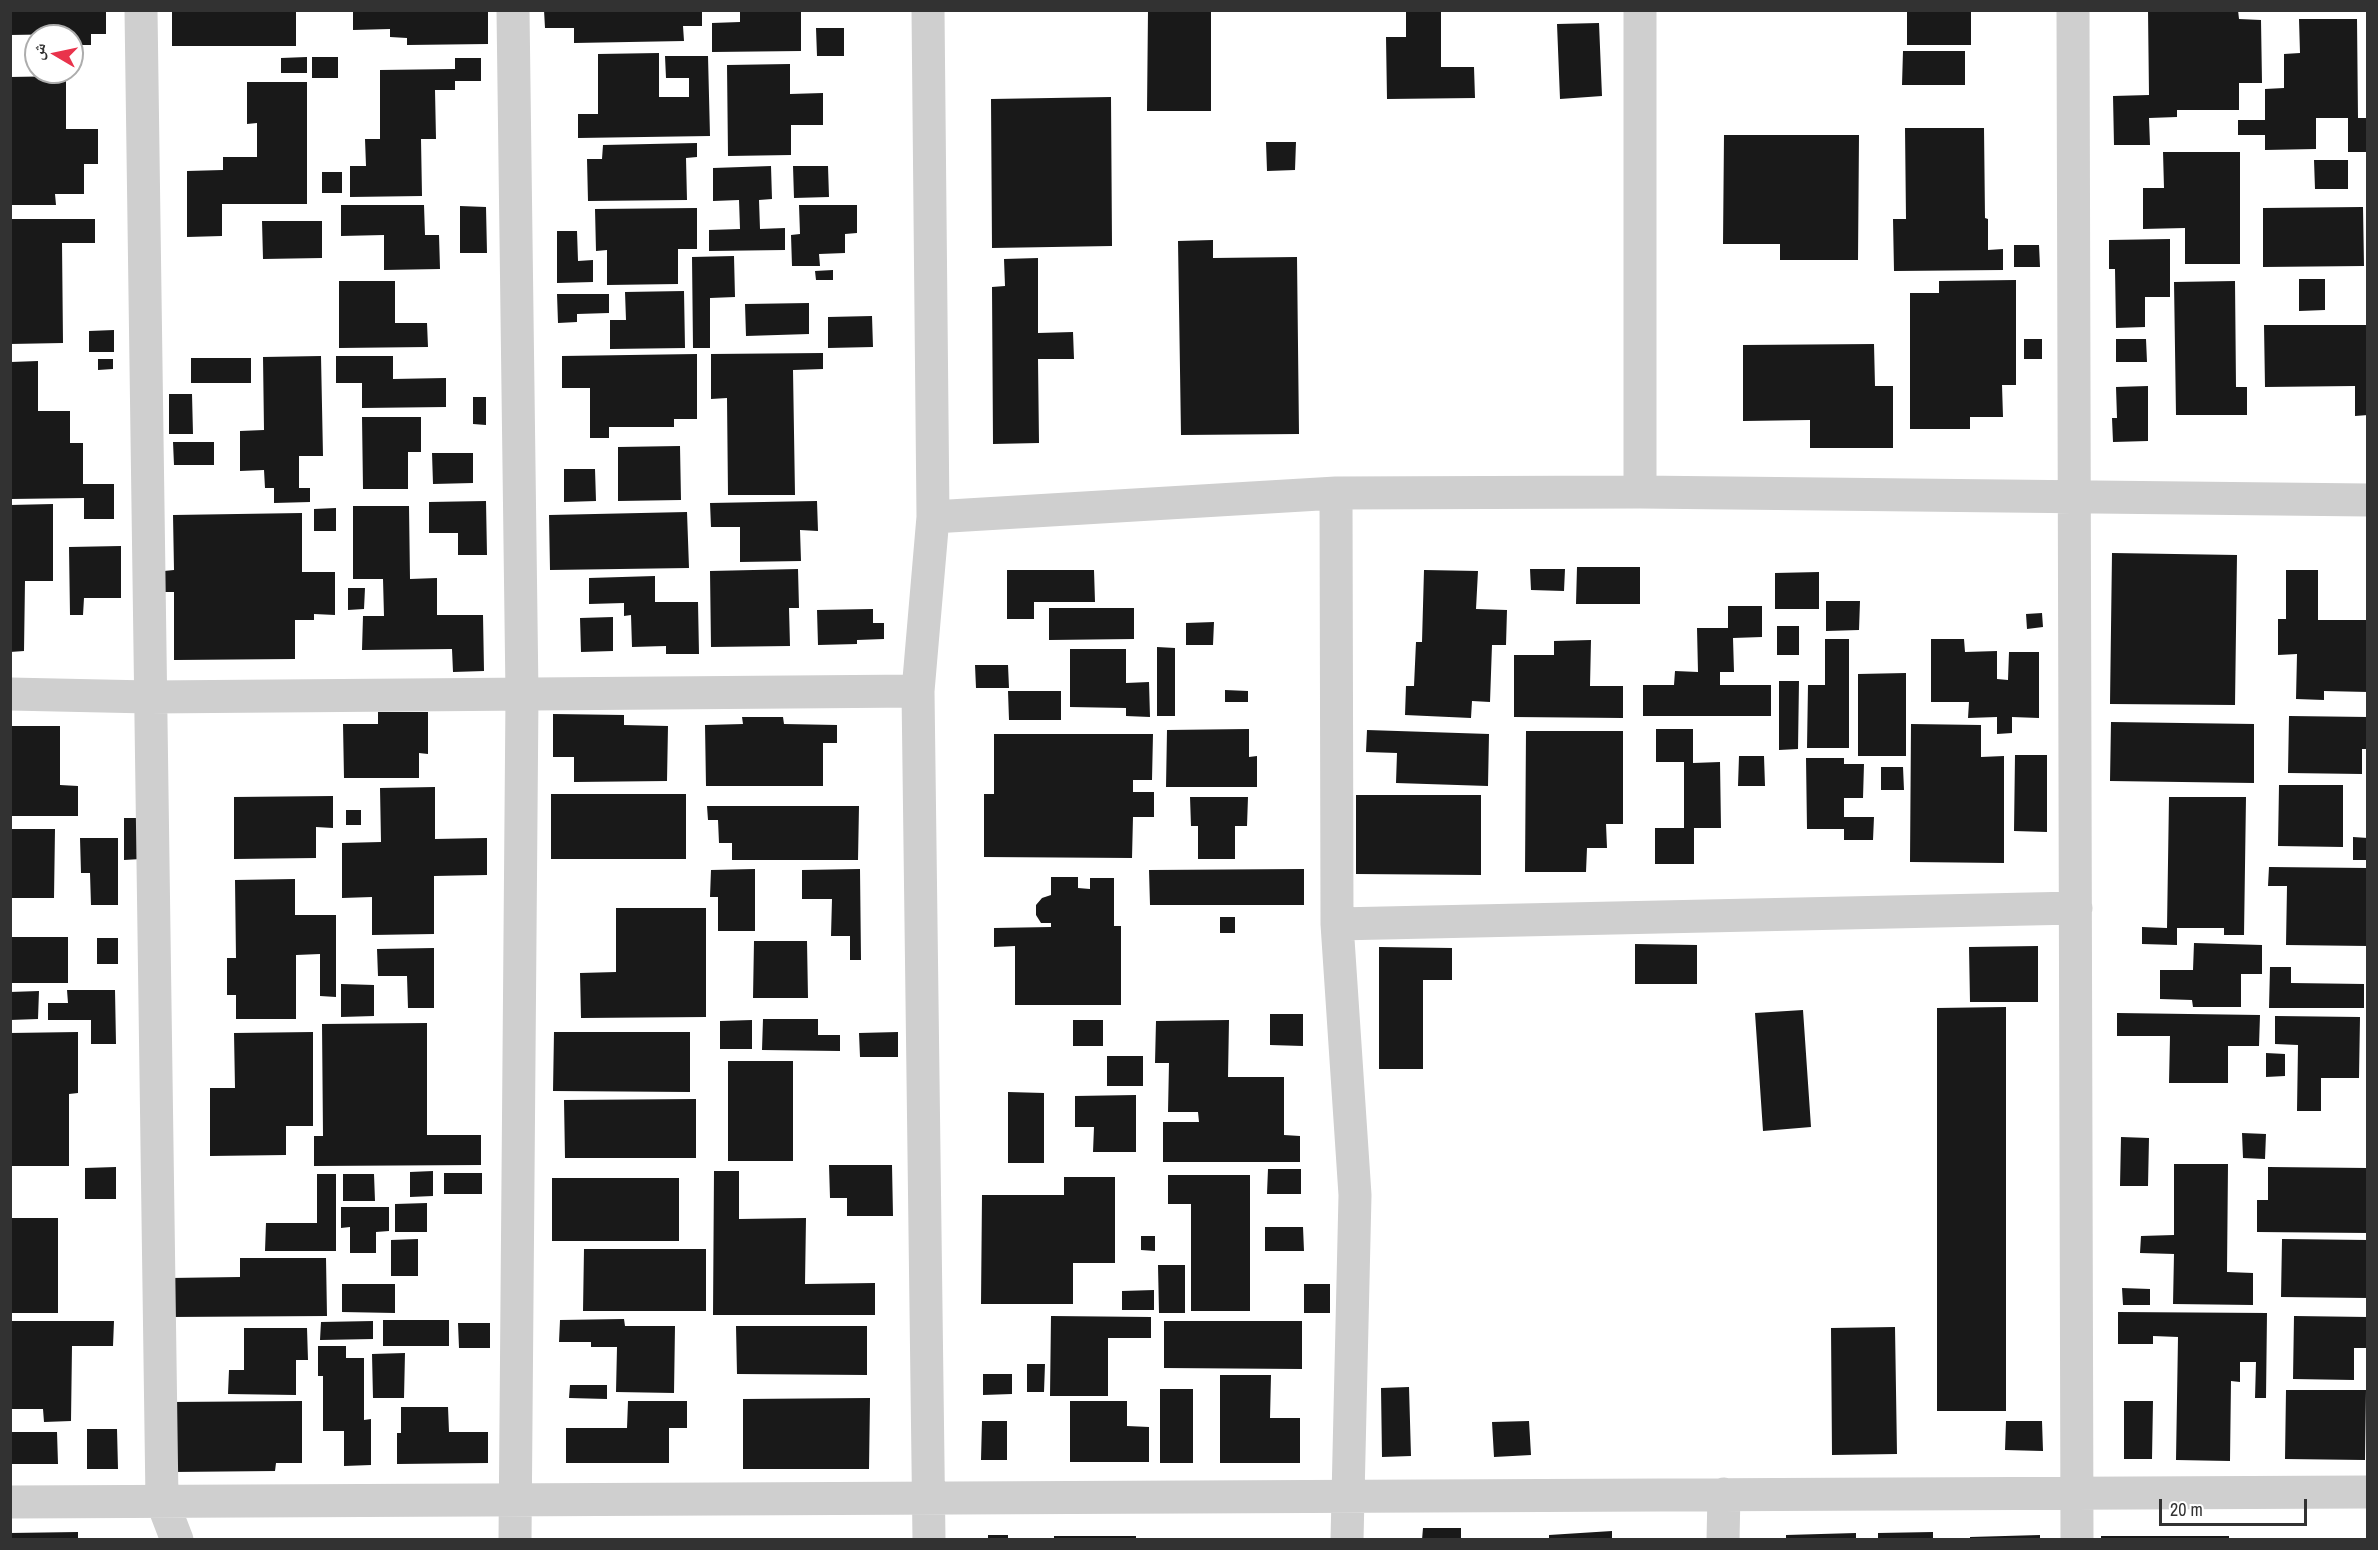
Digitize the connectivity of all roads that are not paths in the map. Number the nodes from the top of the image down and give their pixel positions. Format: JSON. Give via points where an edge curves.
{"nodes":[{"id":1,"x":141,"y":10,"type":"edge"},
{"id":2,"x":513,"y":10,"type":"edge"},
{"id":3,"x":928,"y":10,"type":"edge"},
{"id":4,"x":1640,"y":10,"type":"edge"},
{"id":5,"x":2073,"y":10,"type":"edge"},
{"id":6,"x":1640,"y":492,"type":"junction"},
{"id":7,"x":1336,"y":493,"type":"junction"},
{"id":8,"x":2075,"y":497,"type":"junction"},
{"id":9,"x":2367,"y":500,"type":"edge"},
{"id":10,"x":933,"y":517,"type":"junction"},
{"id":11,"x":918,"y":691,"type":"junction"},
{"id":12,"x":10,"y":694,"type":"edge"},
{"id":13,"x":522,"y":695,"type":"junction"},
{"id":14,"x":149,"y":697,"type":"junction"},
{"id":15,"x":2076,"y":908,"type":"junction"},
{"id":16,"x":1337,"y":924,"type":"junction"},
{"id":17,"x":2367,"y":1492,"type":"edge"},
{"id":18,"x":2078,"y":1493,"type":"junction"},
{"id":19,"x":1724,"y":1494,"type":"junction"},
{"id":20,"x":1347,"y":1497,"type":"junction"},
{"id":21,"x":929,"y":1498,"type":"junction"},
{"id":22,"x":515,"y":1500,"type":"junction"},
{"id":23,"x":10,"y":1502,"type":"edge"},
{"id":24,"x":162,"y":1502,"type":"junction"},
{"id":25,"x":177,"y":1539,"type":"edge"},
{"id":26,"x":515,"y":1539,"type":"edge"},
{"id":27,"x":930,"y":1539,"type":"edge"},
{"id":28,"x":1347,"y":1539,"type":"edge"},
{"id":29,"x":1723,"y":1539,"type":"edge"},
{"id":30,"x":2077,"y":1539,"type":"edge"}],
"edges":[{"from":1,"to":14,"type":"street"},
{"from":2,"to":13,"type":"street"},
{"from":3,"to":10,"type":"street"},
{"from":4,"to":6,"type":"street"},
{"from":5,"to":8,"type":"street"},
{"from":6,"to":7,"type":"street"},
{"from":6,"to":8,"type":"street"},
{"from":7,"to":10,"type":"street"},
{"from":7,"to":16,"type":"street"},
{"from":8,"to":9,"type":"street"},
{"from":8,"to":15,"type":"street"},
{"from":10,"to":11,"type":"street"},
{"from":11,"to":13,"type":"street"},
{"from":11,"to":21,"type":"street"},
{"from":12,"to":14,"type":"street"},
{"from":13,"to":14,"type":"street"},
{"from":13,"to":22,"type":"street"},
{"from":14,"to":24,"type":"street"},
{"from":15,"to":16,"type":"street"},
{"from":15,"to":18,"type":"street"},
{"from":16,"to":20,"type":"street","via":[[1355,1195]]},
{"from":17,"to":18,"type":"street"},
{"from":18,"to":19,"type":"street"},
{"from":18,"to":30,"type":"street"},
{"from":19,"to":20,"type":"street"},
{"from":19,"to":29,"type":"street"},
{"from":20,"to":21,"type":"street"},
{"from":20,"to":28,"type":"street"},
{"from":21,"to":22,"type":"street"},
{"from":21,"to":27,"type":"street"},
{"from":22,"to":24,"type":"street"},
{"from":22,"to":26,"type":"street"},
{"from":23,"to":24,"type":"street"},
{"from":24,"to":25,"type":"street"}]}
